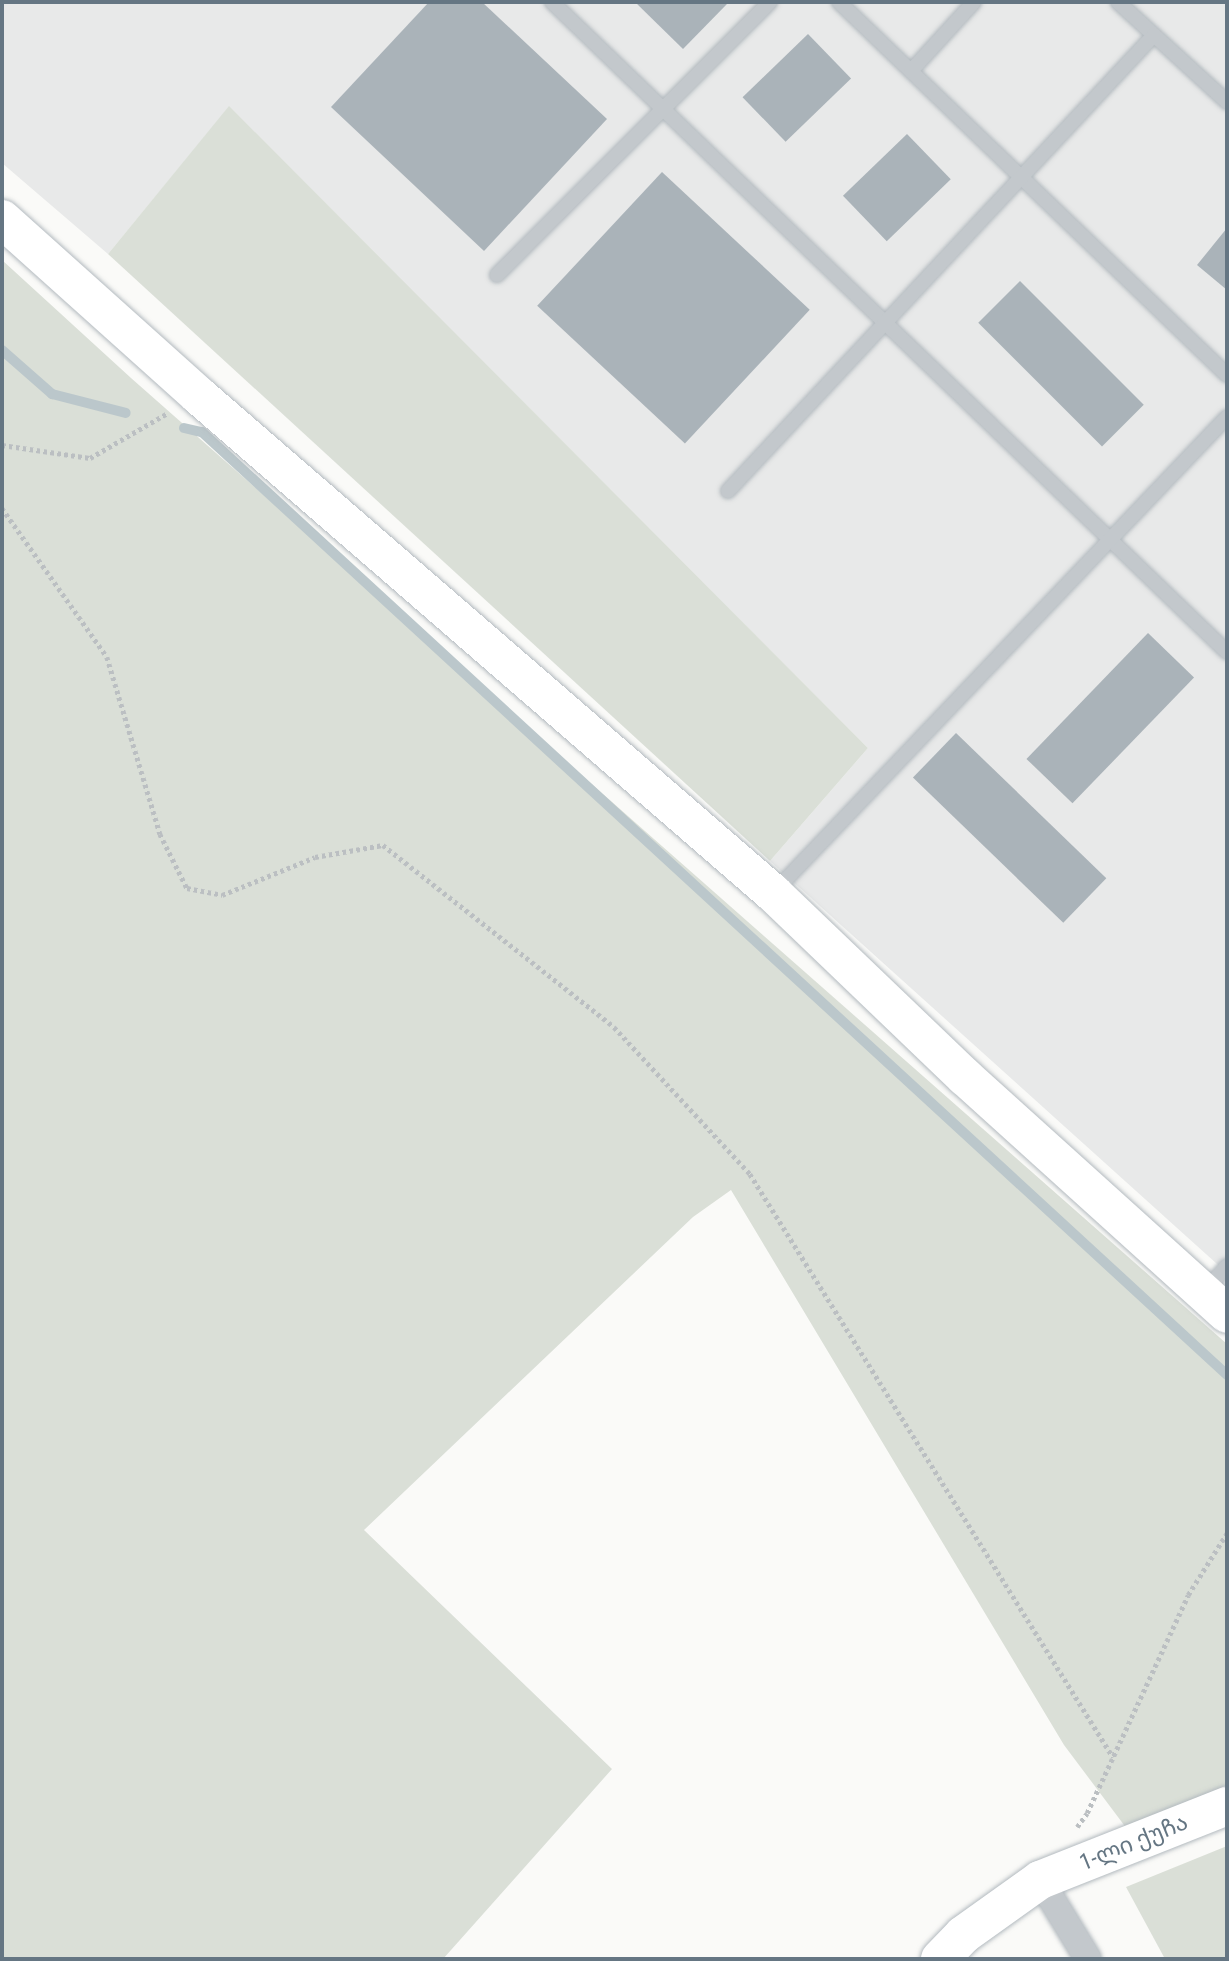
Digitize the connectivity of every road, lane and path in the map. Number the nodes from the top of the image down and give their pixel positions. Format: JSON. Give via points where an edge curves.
{"nodes":[{"id":1,"x":552,"y":2,"type":"edge"},
{"id":2,"x":770,"y":2,"type":"edge"},
{"id":3,"x":839,"y":2,"type":"edge"},
{"id":4,"x":974,"y":2,"type":"edge"},
{"id":5,"x":1118,"y":2,"type":"edge"},
{"id":6,"x":1154,"y":35,"type":"junction"},
{"id":7,"x":911,"y":71,"type":"junction"},
{"id":8,"x":1227,"y":102,"type":"edge"},
{"id":9,"x":663,"y":109,"type":"junction"},
{"id":10,"x":1021,"y":177,"type":"junction"},
{"id":11,"x":2,"y":219,"type":"edge"},
{"id":12,"x":497,"y":275,"type":"dead end"},
{"id":13,"x":886,"y":322,"type":"junction"},
{"id":14,"x":1227,"y":375,"type":"edge"},
{"id":15,"x":198,"y":395,"type":"junction"},
{"id":16,"x":1227,"y":417,"type":"edge"},
{"id":17,"x":2,"y":445,"type":"edge"},
{"id":18,"x":728,"y":491,"type":"dead end"},
{"id":19,"x":2,"y":508,"type":"edge"},
{"id":20,"x":1111,"y":539,"type":"junction"},
{"id":21,"x":1227,"y":652,"type":"edge"},
{"id":22,"x":773,"y":893,"type":"junction"},
{"id":23,"x":1219,"y":1291,"type":"edge"},
{"id":24,"x":1227,"y":1533,"type":"edge"},
{"id":25,"x":1113,"y":1757,"type":"junction"},
{"id":26,"x":1227,"y":1806,"type":"edge"},
{"id":27,"x":1071,"y":1835,"type":"dead end"},
{"id":28,"x":1040,"y":1880,"type":"junction"},
{"id":29,"x":940,"y":1959,"type":"edge"},
{"id":30,"x":1088,"y":1959,"type":"edge"}],
"edges":[{"from":1,"to":9,"type":"lane"},
{"from":2,"to":9,"type":"lane"},
{"from":3,"to":7,"type":"lane"},
{"from":4,"to":7,"type":"lane"},
{"from":5,"to":6,"type":"lane"},
{"from":6,"to":8,"type":"lane"},
{"from":6,"to":10,"type":"lane"},
{"from":7,"to":10,"type":"lane"},
{"from":9,"to":12,"type":"lane"},
{"from":9,"to":13,"type":"lane"},
{"from":10,"to":13,"type":"lane"},
{"from":10,"to":14,"type":"lane"},
{"from":11,"to":15,"type":"street"},
{"from":13,"to":18,"type":"lane"},
{"from":13,"to":20,"type":"lane"},
{"from":15,"to":17,"type":"path","via":[[90,458]]},
{"from":15,"to":22,"type":"street"},
{"from":16,"to":20,"type":"lane"},
{"from":19,"to":25,"type":"path","via":[[107,657],[160,834],[187,888],[222,895],[315,857],[383,845],[614,1027],[750,1174]]},
{"from":20,"to":21,"type":"lane"},
{"from":20,"to":22,"type":"lane"},
{"from":22,"to":23,"type":"street","via":[[965,1077]]},
{"from":24,"to":25,"type":"path","via":[[1188,1595]]},
{"from":25,"to":27,"type":"path","via":[[1087,1813]]},
{"from":26,"to":28,"type":"street","name":"1-ლი ქუჩა"},
{"from":28,"to":29,"type":"street","name":"1-ლი ქუჩა","via":[[963,1935]]},
{"from":28,"to":30,"type":"street"}]}
